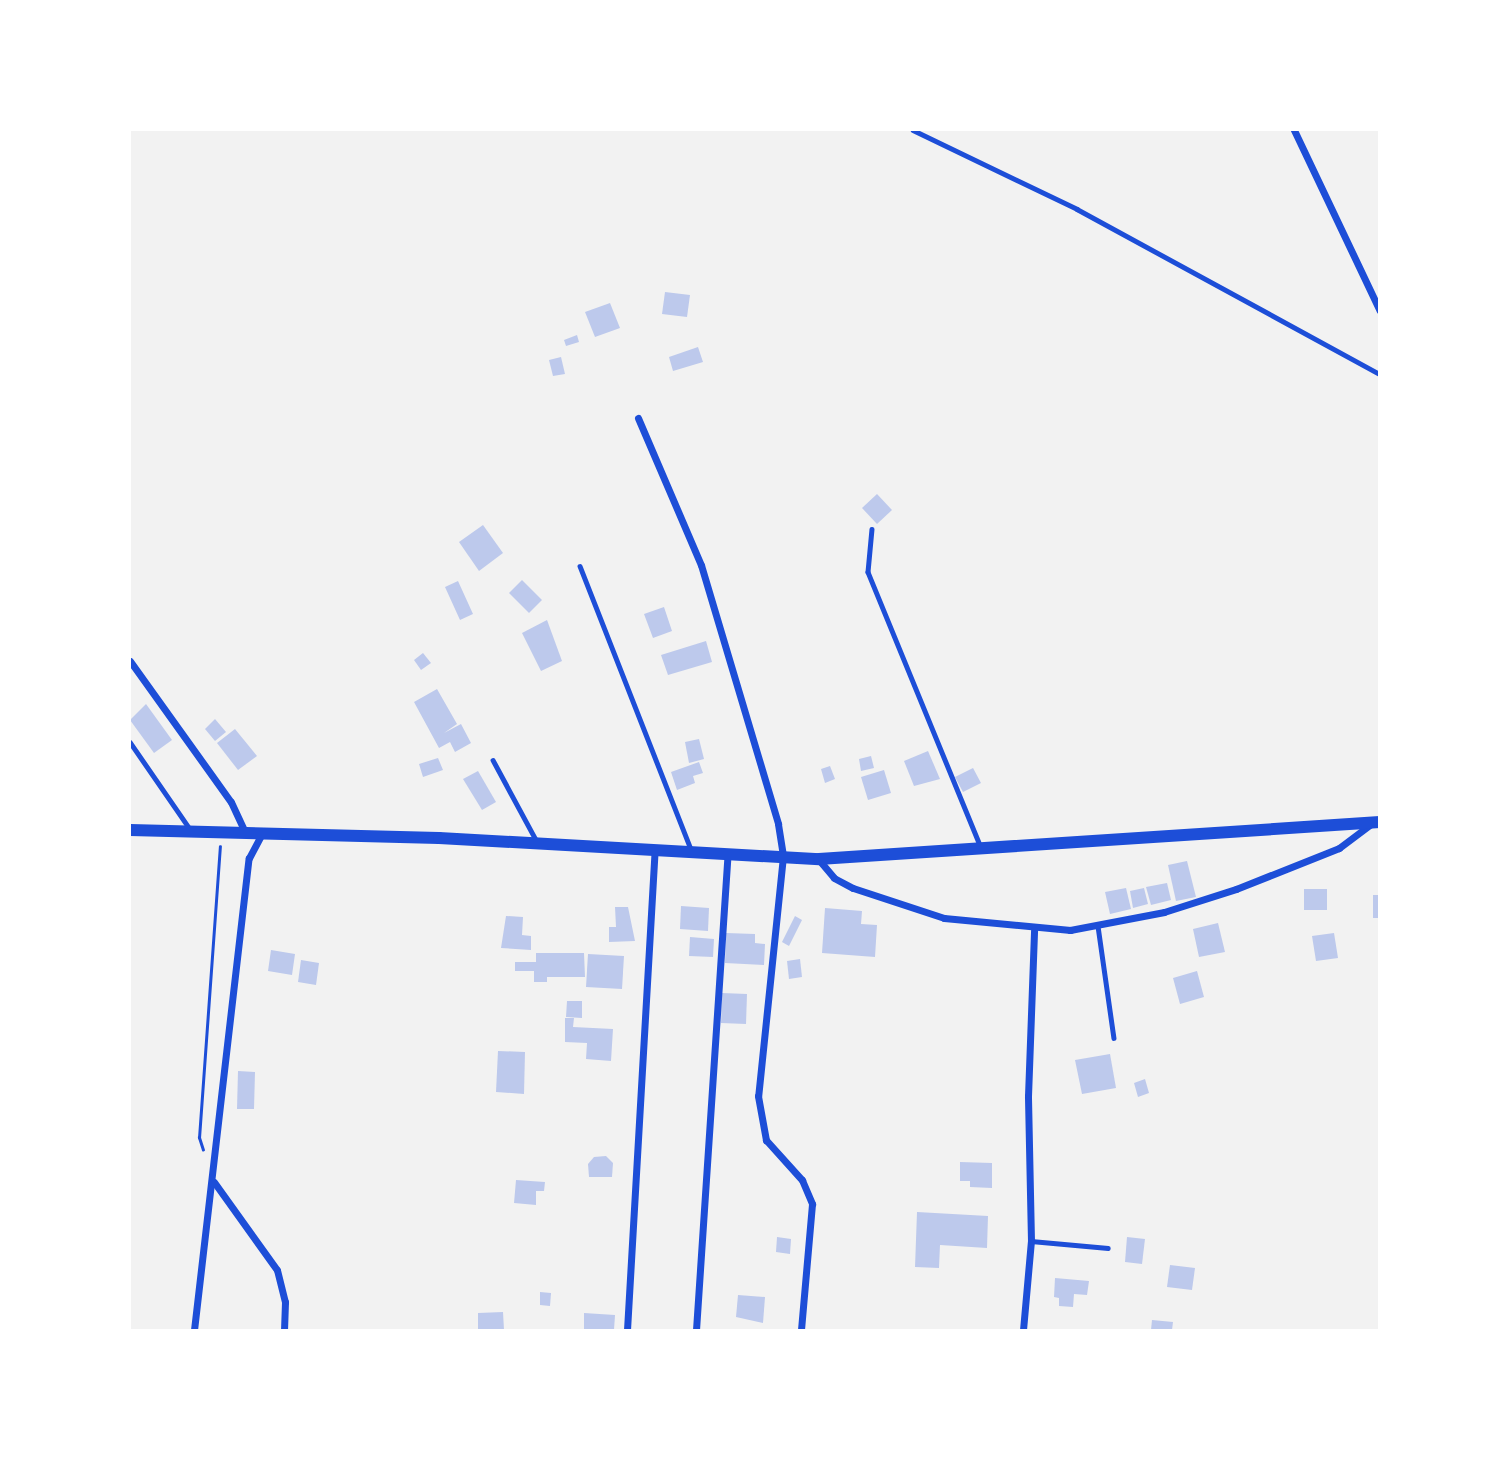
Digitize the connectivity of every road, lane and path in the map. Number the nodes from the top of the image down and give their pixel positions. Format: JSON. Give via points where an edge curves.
{"nodes":[{"id":1,"x":913,"y":130,"type":"edge"},
{"id":2,"x":1294,"y":130,"type":"edge"},
{"id":3,"x":1380,"y":312,"type":"edge"},
{"id":4,"x":1380,"y":374,"type":"edge"},
{"id":5,"x":638,"y":418,"type":"dead end"},
{"id":6,"x":872,"y":529,"type":"dead end"},
{"id":7,"x":580,"y":566,"type":"dead end"},
{"id":8,"x":130,"y":661,"type":"edge"},
{"id":9,"x":130,"y":742,"type":"edge"},
{"id":10,"x":493,"y":760,"type":"dead end"},
{"id":11,"x":1376,"y":822,"type":"edge"},
{"id":12,"x":130,"y":830,"type":"edge"},
{"id":13,"x":191,"y":830,"type":"junction"},
{"id":14,"x":245,"y":832,"type":"junction"},
{"id":15,"x":263,"y":832,"type":"junction"},
{"id":16,"x":220,"y":833,"type":"junction"},
{"id":17,"x":538,"y":844,"type":"junction"},
{"id":18,"x":655,"y":850,"type":"junction"},
{"id":19,"x":982,"y":850,"type":"junction"},
{"id":20,"x":692,"y":852,"type":"junction"},
{"id":21,"x":728,"y":853,"type":"junction"},
{"id":22,"x":783,"y":856,"type":"junction"},
{"id":23,"x":819,"y":859,"type":"junction"},
{"id":24,"x":1098,"y":926,"type":"junction"},
{"id":25,"x":1034,"y":930,"type":"junction"},
{"id":26,"x":1114,"y":1038,"type":"dead end"},
{"id":27,"x":214,"y":1182,"type":"junction"},
{"id":28,"x":1031,"y":1241,"type":"junction"},
{"id":29,"x":1108,"y":1248,"type":"dead end"},
{"id":30,"x":194,"y":1331,"type":"edge"},
{"id":31,"x":284,"y":1331,"type":"edge"},
{"id":32,"x":627,"y":1331,"type":"edge"},
{"id":33,"x":696,"y":1331,"type":"edge"},
{"id":34,"x":801,"y":1331,"type":"edge"},
{"id":35,"x":1023,"y":1331,"type":"edge"}],
"edges":[{"from":1,"to":4,"type":"lane","via":[[1077,209]]},
{"from":2,"to":3,"type":"street"},
{"from":5,"to":22,"type":"street","via":[[701,565],[778,824]]},
{"from":6,"to":19,"type":"lane","via":[[868,572]]},
{"from":7,"to":20,"type":"lane"},
{"from":8,"to":14,"type":"street","via":[[230,802]]},
{"from":9,"to":13,"type":"lane"},
{"from":10,"to":17,"type":"lane"},
{"from":11,"to":19,"type":"main road"},
{"from":11,"to":24,"type":"street","via":[[1361,835],[1303,864],[1164,912]]},
{"from":12,"to":13,"type":"main road"},
{"from":13,"to":16,"type":"main road"},
{"from":14,"to":15,"type":"main road"},
{"from":14,"to":16,"type":"main road"},
{"from":15,"to":17,"type":"main road"},
{"from":15,"to":27,"type":"street","via":[[250,858]]},
{"from":16,"to":27,"type":"path","via":[[199,1138]]},
{"from":17,"to":18,"type":"main road"},
{"from":18,"to":20,"type":"main road"},
{"from":18,"to":32,"type":"street"},
{"from":19,"to":23,"type":"main road"},
{"from":20,"to":21,"type":"main road"},
{"from":21,"to":22,"type":"main road"},
{"from":21,"to":33,"type":"street"},
{"from":22,"to":23,"type":"main road"},
{"from":22,"to":34,"type":"street","via":[[758,1096],[766,1140],[802,1180],[812,1204]]},
{"from":23,"to":25,"type":"street","via":[[834,878],[894,903],[944,918]]},
{"from":24,"to":25,"type":"street"},
{"from":24,"to":26,"type":"lane"},
{"from":25,"to":28,"type":"street","via":[[1027,1096]]},
{"from":27,"to":30,"type":"street"},
{"from":27,"to":31,"type":"street","via":[[277,1270],[285,1302]]},
{"from":28,"to":29,"type":"lane"},
{"from":28,"to":35,"type":"street"}]}
